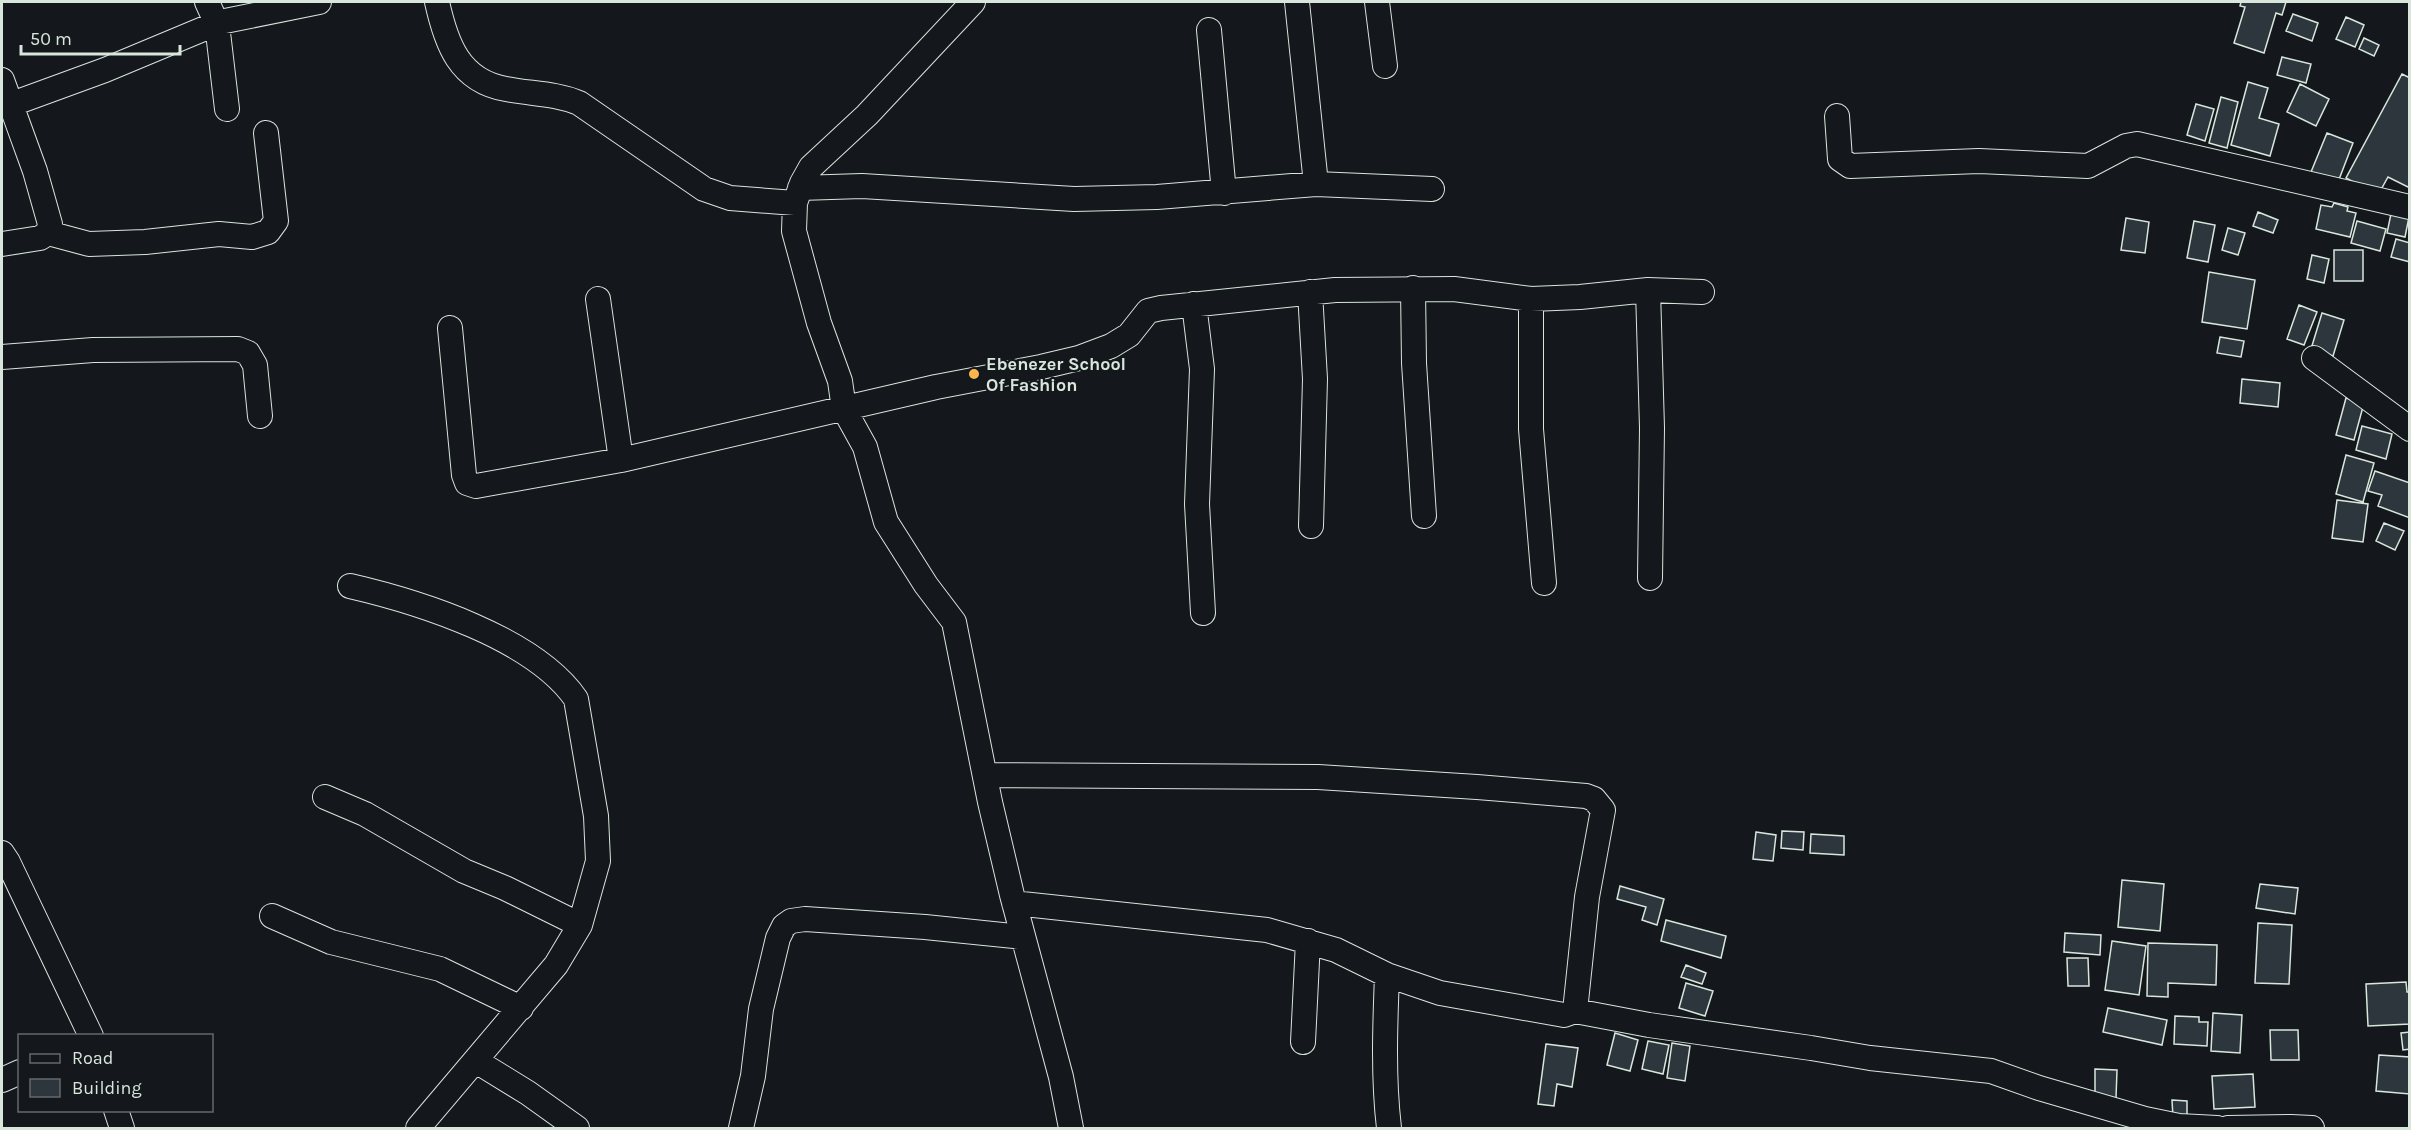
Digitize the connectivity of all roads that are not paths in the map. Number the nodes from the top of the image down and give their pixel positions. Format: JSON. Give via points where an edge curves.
{"nodes":[{"id":1,"x":207,"y":2,"type":"edge"},
{"id":2,"x":319,"y":2,"type":"edge"},
{"id":3,"x":437,"y":2,"type":"edge"},
{"id":4,"x":972,"y":2,"type":"edge"},
{"id":5,"x":1297,"y":2,"type":"edge"},
{"id":6,"x":1377,"y":2,"type":"edge"},
{"id":7,"x":217,"y":24,"type":"junction"},
{"id":8,"x":1209,"y":30,"type":"dead end"},
{"id":9,"x":1385,"y":66,"type":"dead end"},
{"id":10,"x":2,"y":80,"type":"edge"},
{"id":11,"x":12,"y":104,"type":"junction"},
{"id":12,"x":227,"y":109,"type":"dead end"},
{"id":13,"x":1837,"y":116,"type":"dead end"},
{"id":14,"x":266,"y":133,"type":"dead end"},
{"id":15,"x":1316,"y":184,"type":"junction"},
{"id":16,"x":1432,"y":189,"type":"dead end"},
{"id":17,"x":1224,"y":193,"type":"junction"},
{"id":18,"x":797,"y":196,"type":"junction"},
{"id":19,"x":2409,"y":207,"type":"edge"},
{"id":20,"x":48,"y":233,"type":"junction"},
{"id":21,"x":2,"y":244,"type":"edge"},
{"id":22,"x":1413,"y":288,"type":"junction"},
{"id":23,"x":1648,"y":291,"type":"junction"},
{"id":24,"x":1310,"y":292,"type":"junction"},
{"id":25,"x":1702,"y":292,"type":"dead end"},
{"id":26,"x":597,"y":299,"type":"dead end"},
{"id":27,"x":1531,"y":299,"type":"junction"},
{"id":28,"x":1194,"y":304,"type":"junction"},
{"id":29,"x":450,"y":328,"type":"dead end"},
{"id":30,"x":2,"y":357,"type":"edge"},
{"id":31,"x":2314,"y":358,"type":"dead end"},
{"id":32,"x":844,"y":409,"type":"junction"},
{"id":33,"x":260,"y":416,"type":"dead end"},
{"id":34,"x":2409,"y":429,"type":"edge"},
{"id":35,"x":621,"y":460,"type":"junction"},
{"id":36,"x":1424,"y":516,"type":"dead end"},
{"id":37,"x":1311,"y":526,"type":"dead end"},
{"id":38,"x":1650,"y":578,"type":"dead end"},
{"id":39,"x":1544,"y":583,"type":"dead end"},
{"id":40,"x":350,"y":586,"type":"dead end"},
{"id":41,"x":1203,"y":613,"type":"dead end"},
{"id":42,"x":986,"y":776,"type":"junction"},
{"id":43,"x":325,"y":797,"type":"dead end"},
{"id":44,"x":2,"y":853,"type":"edge"},
{"id":45,"x":1014,"y":903,"type":"junction"},
{"id":46,"x":272,"y":916,"type":"dead end"},
{"id":47,"x":580,"y":925,"type":"junction"},
{"id":48,"x":1023,"y":937,"type":"junction"},
{"id":49,"x":1308,"y":941,"type":"junction"},
{"id":50,"x":1387,"y":975,"type":"junction"},
{"id":51,"x":521,"y":1008,"type":"junction"},
{"id":52,"x":1575,"y":1011,"type":"junction"},
{"id":53,"x":91,"y":1034,"type":"edge"},
{"id":54,"x":1303,"y":1042,"type":"dead end"},
{"id":55,"x":476,"y":1061,"type":"junction"},
{"id":56,"x":18,"y":1073,"type":"edge"},
{"id":57,"x":2,"y":1080,"type":"edge"},
{"id":58,"x":117,"y":1112,"type":"edge"},
{"id":59,"x":122,"y":1128,"type":"edge"},
{"id":60,"x":418,"y":1128,"type":"edge"},
{"id":61,"x":578,"y":1128,"type":"edge"},
{"id":62,"x":741,"y":1128,"type":"edge"},
{"id":63,"x":1071,"y":1128,"type":"edge"},
{"id":64,"x":1389,"y":1128,"type":"edge"},
{"id":65,"x":2217,"y":1128,"type":"edge"},
{"id":66,"x":2228,"y":1128,"type":"edge"},
{"id":67,"x":2312,"y":1128,"type":"edge"}],
"edges":[{"from":1,"to":7,"type":"street"},
{"from":2,"to":7,"type":"street"},
{"from":3,"to":18,"type":"street","via":[[453,51],[472,75],[504,89],[560,95],[579,103],[704,189],[730,198]]},
{"from":4,"to":18,"type":"street","via":[[867,115],[811,167]]},
{"from":5,"to":15,"type":"street"},
{"from":6,"to":9,"type":"street"},
{"from":7,"to":11,"type":"street"},
{"from":7,"to":12,"type":"street"},
{"from":8,"to":17,"type":"street"},
{"from":10,"to":11,"type":"street"},
{"from":11,"to":20,"type":"street","via":[[50,224]]},
{"from":13,"to":19,"type":"street","via":[[1840,159],[1850,166],[1979,161],[2088,166],[2137,144]]},
{"from":14,"to":20,"type":"street","via":[[276,221],[268,232],[252,237],[219,234],[89,244]]},
{"from":15,"to":16,"type":"street"},
{"from":15,"to":17,"type":"street"},
{"from":17,"to":18,"type":"street","via":[[1074,199],[862,186]]},
{"from":18,"to":32,"type":"street","via":[[794,231],[798,250],[840,381]]},
{"from":20,"to":21,"type":"street","via":[[40,238]]},
{"from":22,"to":24,"type":"street"},
{"from":22,"to":27,"type":"street"},
{"from":22,"to":36,"type":"street"},
{"from":23,"to":25,"type":"street"},
{"from":23,"to":27,"type":"street"},
{"from":23,"to":38,"type":"street","via":[[1652,428]]},
{"from":24,"to":28,"type":"street"},
{"from":24,"to":37,"type":"street","via":[[1316,380]]},
{"from":26,"to":35,"type":"street"},
{"from":27,"to":39,"type":"street","via":[[1531,429]]},
{"from":28,"to":32,"type":"street","via":[[1148,310],[1129,335],[1079,358]]},
{"from":28,"to":41,"type":"street","via":[[1202,369],[1197,504]]},
{"from":29,"to":35,"type":"street","via":[[467,483],[476,486]]},
{"from":30,"to":33,"type":"street","via":[[93,350],[238,349],[248,353],[255,365]]},
{"from":31,"to":34,"type":"street"},
{"from":32,"to":35,"type":"street"},
{"from":32,"to":42,"type":"street","via":[[865,447],[886,522],[954,622]]},
{"from":40,"to":47,"type":"street","via":[[400,597],[483,630],[552,672],[576,699],[596,816],[598,861]]},
{"from":42,"to":45,"type":"street"},
{"from":42,"to":52,"type":"street","via":[[1318,777],[1594,799],[1603,810],[1587,897]]},
{"from":43,"to":47,"type":"street","via":[[365,814],[464,872]]},
{"from":44,"to":53,"type":"street"},
{"from":45,"to":48,"type":"street"},
{"from":45,"to":49,"type":"street","via":[[1268,930]]},
{"from":46,"to":51,"type":"street","via":[[331,942],[440,969]]},
{"from":47,"to":51,"type":"street","via":[[556,965]]},
{"from":48,"to":62,"type":"street","via":[[903,925],[791,921],[778,938],[763,999],[753,1076]]},
{"from":48,"to":63,"type":"street"},
{"from":49,"to":50,"type":"street"},
{"from":49,"to":54,"type":"street"},
{"from":50,"to":52,"type":"street","via":[[1440,993],[1564,1015]]},
{"from":50,"to":64,"type":"street","via":[[1384,1029]]},
{"from":51,"to":55,"type":"street"},
{"from":52,"to":65,"type":"street","via":[[1870,1059],[1991,1071],[2145,1119]]},
{"from":55,"to":60,"type":"street"},
{"from":55,"to":61,"type":"street"},
{"from":56,"to":57,"type":"street"},
{"from":58,"to":59,"type":"street"},
{"from":66,"to":67,"type":"street"}]}
